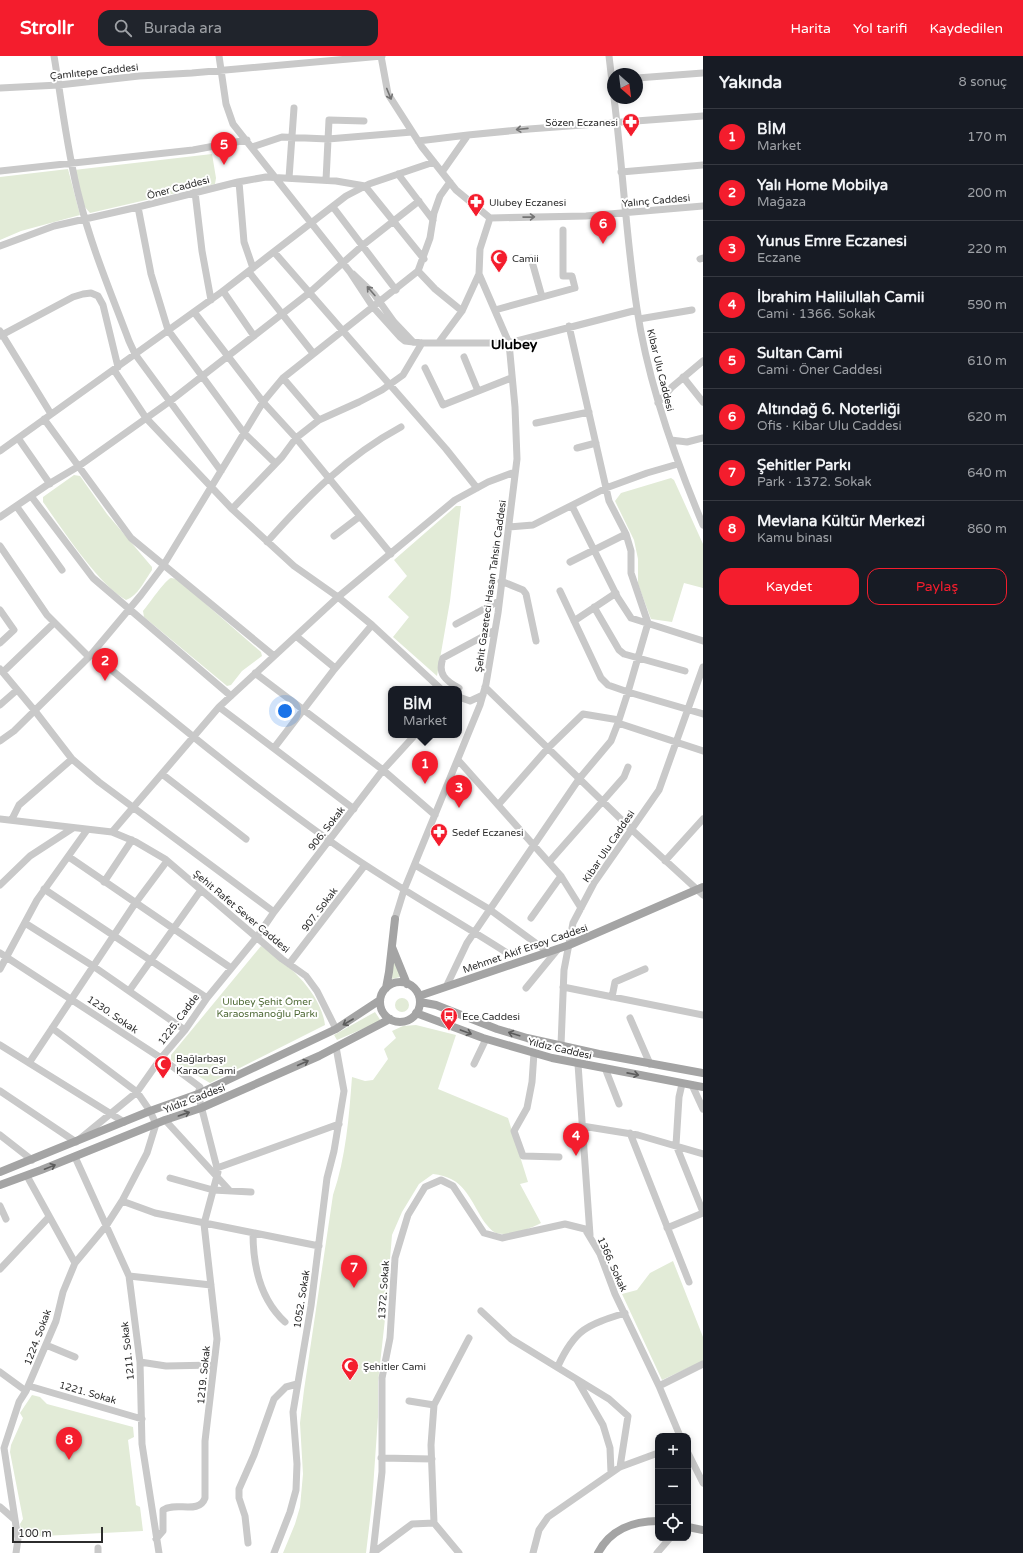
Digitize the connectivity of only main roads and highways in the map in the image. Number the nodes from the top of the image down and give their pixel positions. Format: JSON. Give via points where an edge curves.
{"nodes":[{"id":1,"x":701,"y":891,"type":"edge"},
{"id":2,"x":395,"y":919,"type":"road end"},
{"id":3,"x":392,"y":947,"type":"junction"},
{"id":4,"x":407,"y":984,"type":"junction"},
{"id":5,"x":386,"y":988,"type":"junction"},
{"id":6,"x":419,"y":999,"type":"junction"},
{"id":7,"x":380,"y":1000,"type":"junction"},
{"id":8,"x":416,"y":1013,"type":"junction"},
{"id":9,"x":390,"y":1019,"type":"junction"},
{"id":10,"x":703,"y":1073,"type":"edge"},
{"id":11,"x":703,"y":1087,"type":"edge"},
{"id":12,"x":0,"y":1172,"type":"edge"},
{"id":13,"x":0,"y":1185,"type":"edge"},
{"id":14,"x":655,"y":1521,"type":"edge"},
{"id":15,"x":691,"y":1528,"type":"edge"},
{"id":16,"x":703,"y":1530,"type":"edge"},
{"id":17,"x":598,"y":1553,"type":"edge"}],
"edges":[{"from":1,"to":6,"type":"main road","name":"Mehmet Akif Ersoy Caddesi","via":[[569,945],[447,985]]},
{"from":2,"to":3,"type":"main road","name":"Şehit Gazeteci Hasan Tahsin Caddesi"},
{"from":3,"to":4,"type":"main road","name":"Şehit Gazeteci Hasan Tahsin Caddesi"},
{"from":3,"to":5,"type":"main road","name":"Şehit Gazeteci Hasan Tahsin Caddesi"},
{"from":4,"to":5,"type":"main road","via":[[396,982]]},
{"from":4,"to":6,"type":"main road","via":[[416,990]]},
{"from":5,"to":7,"type":"main road"},
{"from":6,"to":8,"type":"main road"},
{"from":10,"to":6,"type":"main road","name":"Yıldız Caddesi","one_way":true,"via":[[527,1038]]},
{"from":7,"to":9,"type":"main road","via":[[382,1011]]},
{"from":7,"to":12,"type":"main road","name":"Yıldız Caddesi","one_way":true,"via":[[336,1029],[198,1094]]},
{"from":8,"to":9,"type":"main road","name":"Yıldız Caddesi","via":[[402,1022]]},
{"from":8,"to":11,"type":"main road","name":"Yıldız Caddesi","one_way":true,"via":[[486,1039],[534,1053],[578,1064]]},
{"from":13,"to":9,"type":"main road","name":"Yıldız Caddesi","one_way":true,"via":[[201,1108],[336,1047]]},
{"from":14,"to":17,"type":"main road","via":[[639,1522],[621,1529],[603,1544]]},
{"from":15,"to":16,"type":"main road"}]}
